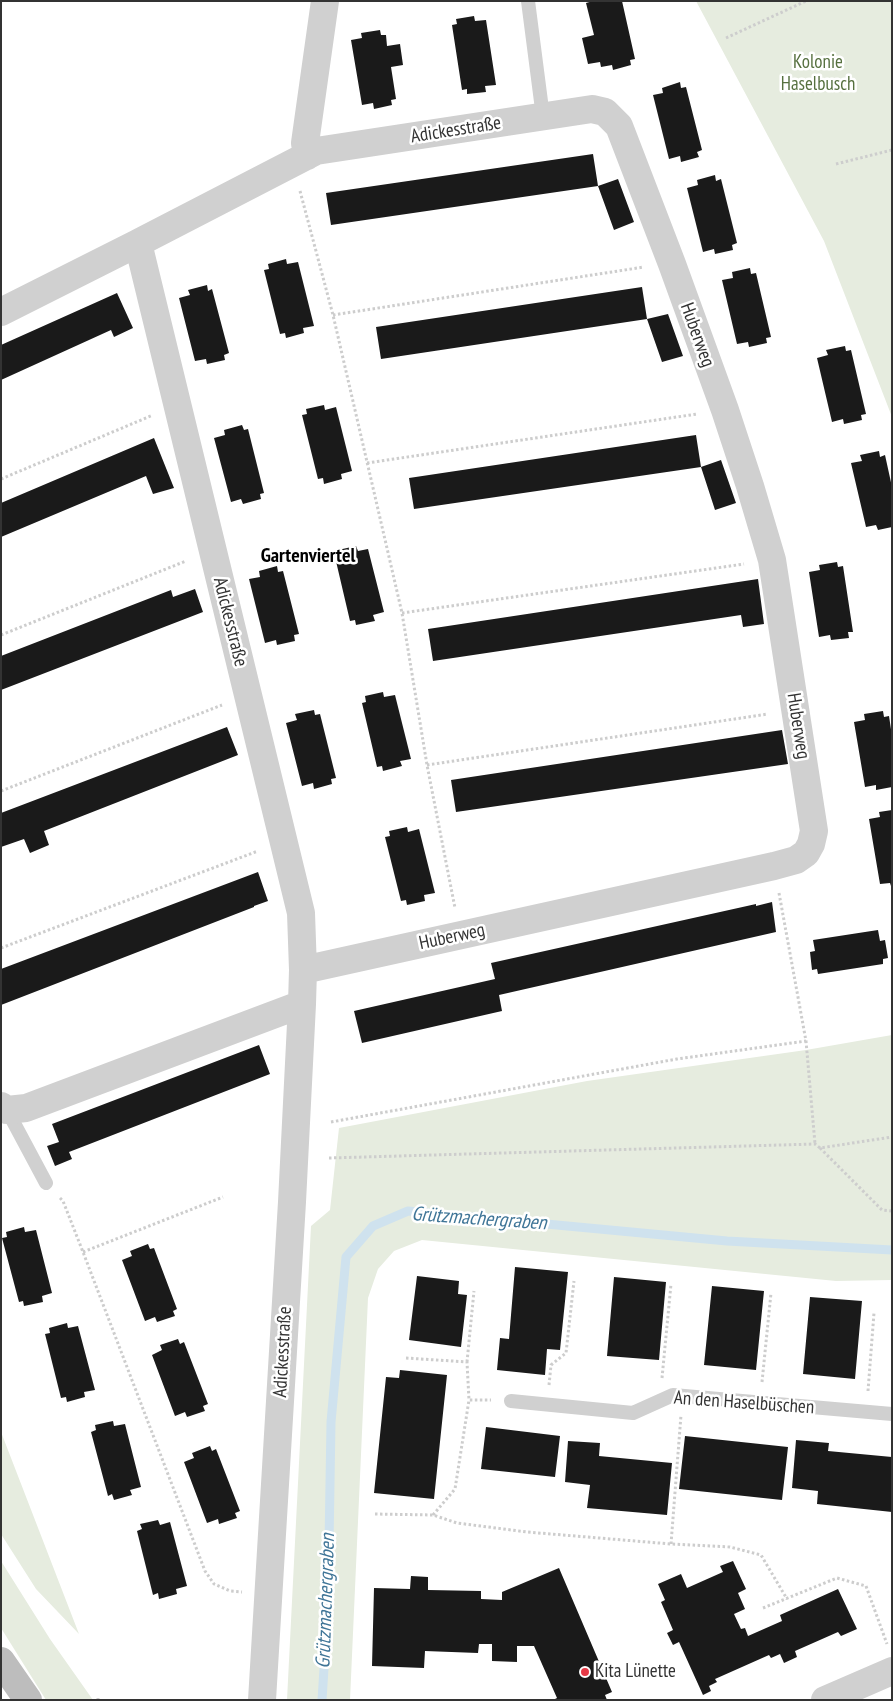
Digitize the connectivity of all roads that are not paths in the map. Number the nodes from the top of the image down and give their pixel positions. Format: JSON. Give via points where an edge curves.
{"nodes":[{"id":1,"x":326,"y":1,"type":"edge"},
{"id":2,"x":528,"y":1,"type":"edge"},
{"id":3,"x":605,"y":112,"type":"joint"},
{"id":4,"x":542,"y":117,"type":"junction"},
{"id":5,"x":308,"y":156,"type":"junction"},
{"id":6,"x":138,"y":243,"type":"junction"},
{"id":7,"x":1,"y":312,"type":"edge"},
{"id":8,"x":303,"y":970,"type":"junction"},
{"id":9,"x":302,"y":1004,"type":"junction"},
{"id":10,"x":4,"y":1108,"type":"edge"},
{"id":11,"x":46,"y":1183,"type":"road end"},
{"id":12,"x":511,"y":1401,"type":"road end"},
{"id":13,"x":892,"y":1414,"type":"edge"},
{"id":14,"x":1,"y":1661,"type":"edge"},
{"id":15,"x":892,"y":1671,"type":"edge"},
{"id":16,"x":28,"y":1700,"type":"edge"},
{"id":17,"x":262,"y":1700,"type":"edge"},
{"id":18,"x":825,"y":1700,"type":"edge"}],
"edges":[{"from":1,"to":5,"type":"street","via":[[305,143]]},
{"from":2,"to":4,"type":"lane"},
{"from":3,"to":4,"type":"street","name":"Adickesstraße","via":[[592,109]]},
{"from":3,"to":8,"type":"street","name":"Huberweg","via":[[619,126],[672,264],[725,410],[772,560],[814,831],[811,844],[806,853],[796,860],[774,866]]},
{"from":4,"to":5,"type":"street","name":"Adickesstraße","via":[[316,151]]},
{"from":5,"to":6,"type":"street","name":"Adickesstraße"},
{"from":6,"to":7,"type":"street","name":"Adickesstraße"},
{"from":6,"to":8,"type":"street","name":"Adickesstraße","via":[[301,913]]},
{"from":8,"to":9,"type":"street","name":"Adickesstraße"},
{"from":9,"to":10,"type":"street","via":[[26,1108]]},
{"from":9,"to":17,"type":"street","name":"Adickesstraße"},
{"from":10,"to":11,"type":"lane"},
{"from":12,"to":13,"type":"lane","name":"An den Haselbüschen","via":[[633,1414],[673,1395]]},
{"from":14,"to":16,"type":"main road"},
{"from":15,"to":18,"type":"street"}]}
